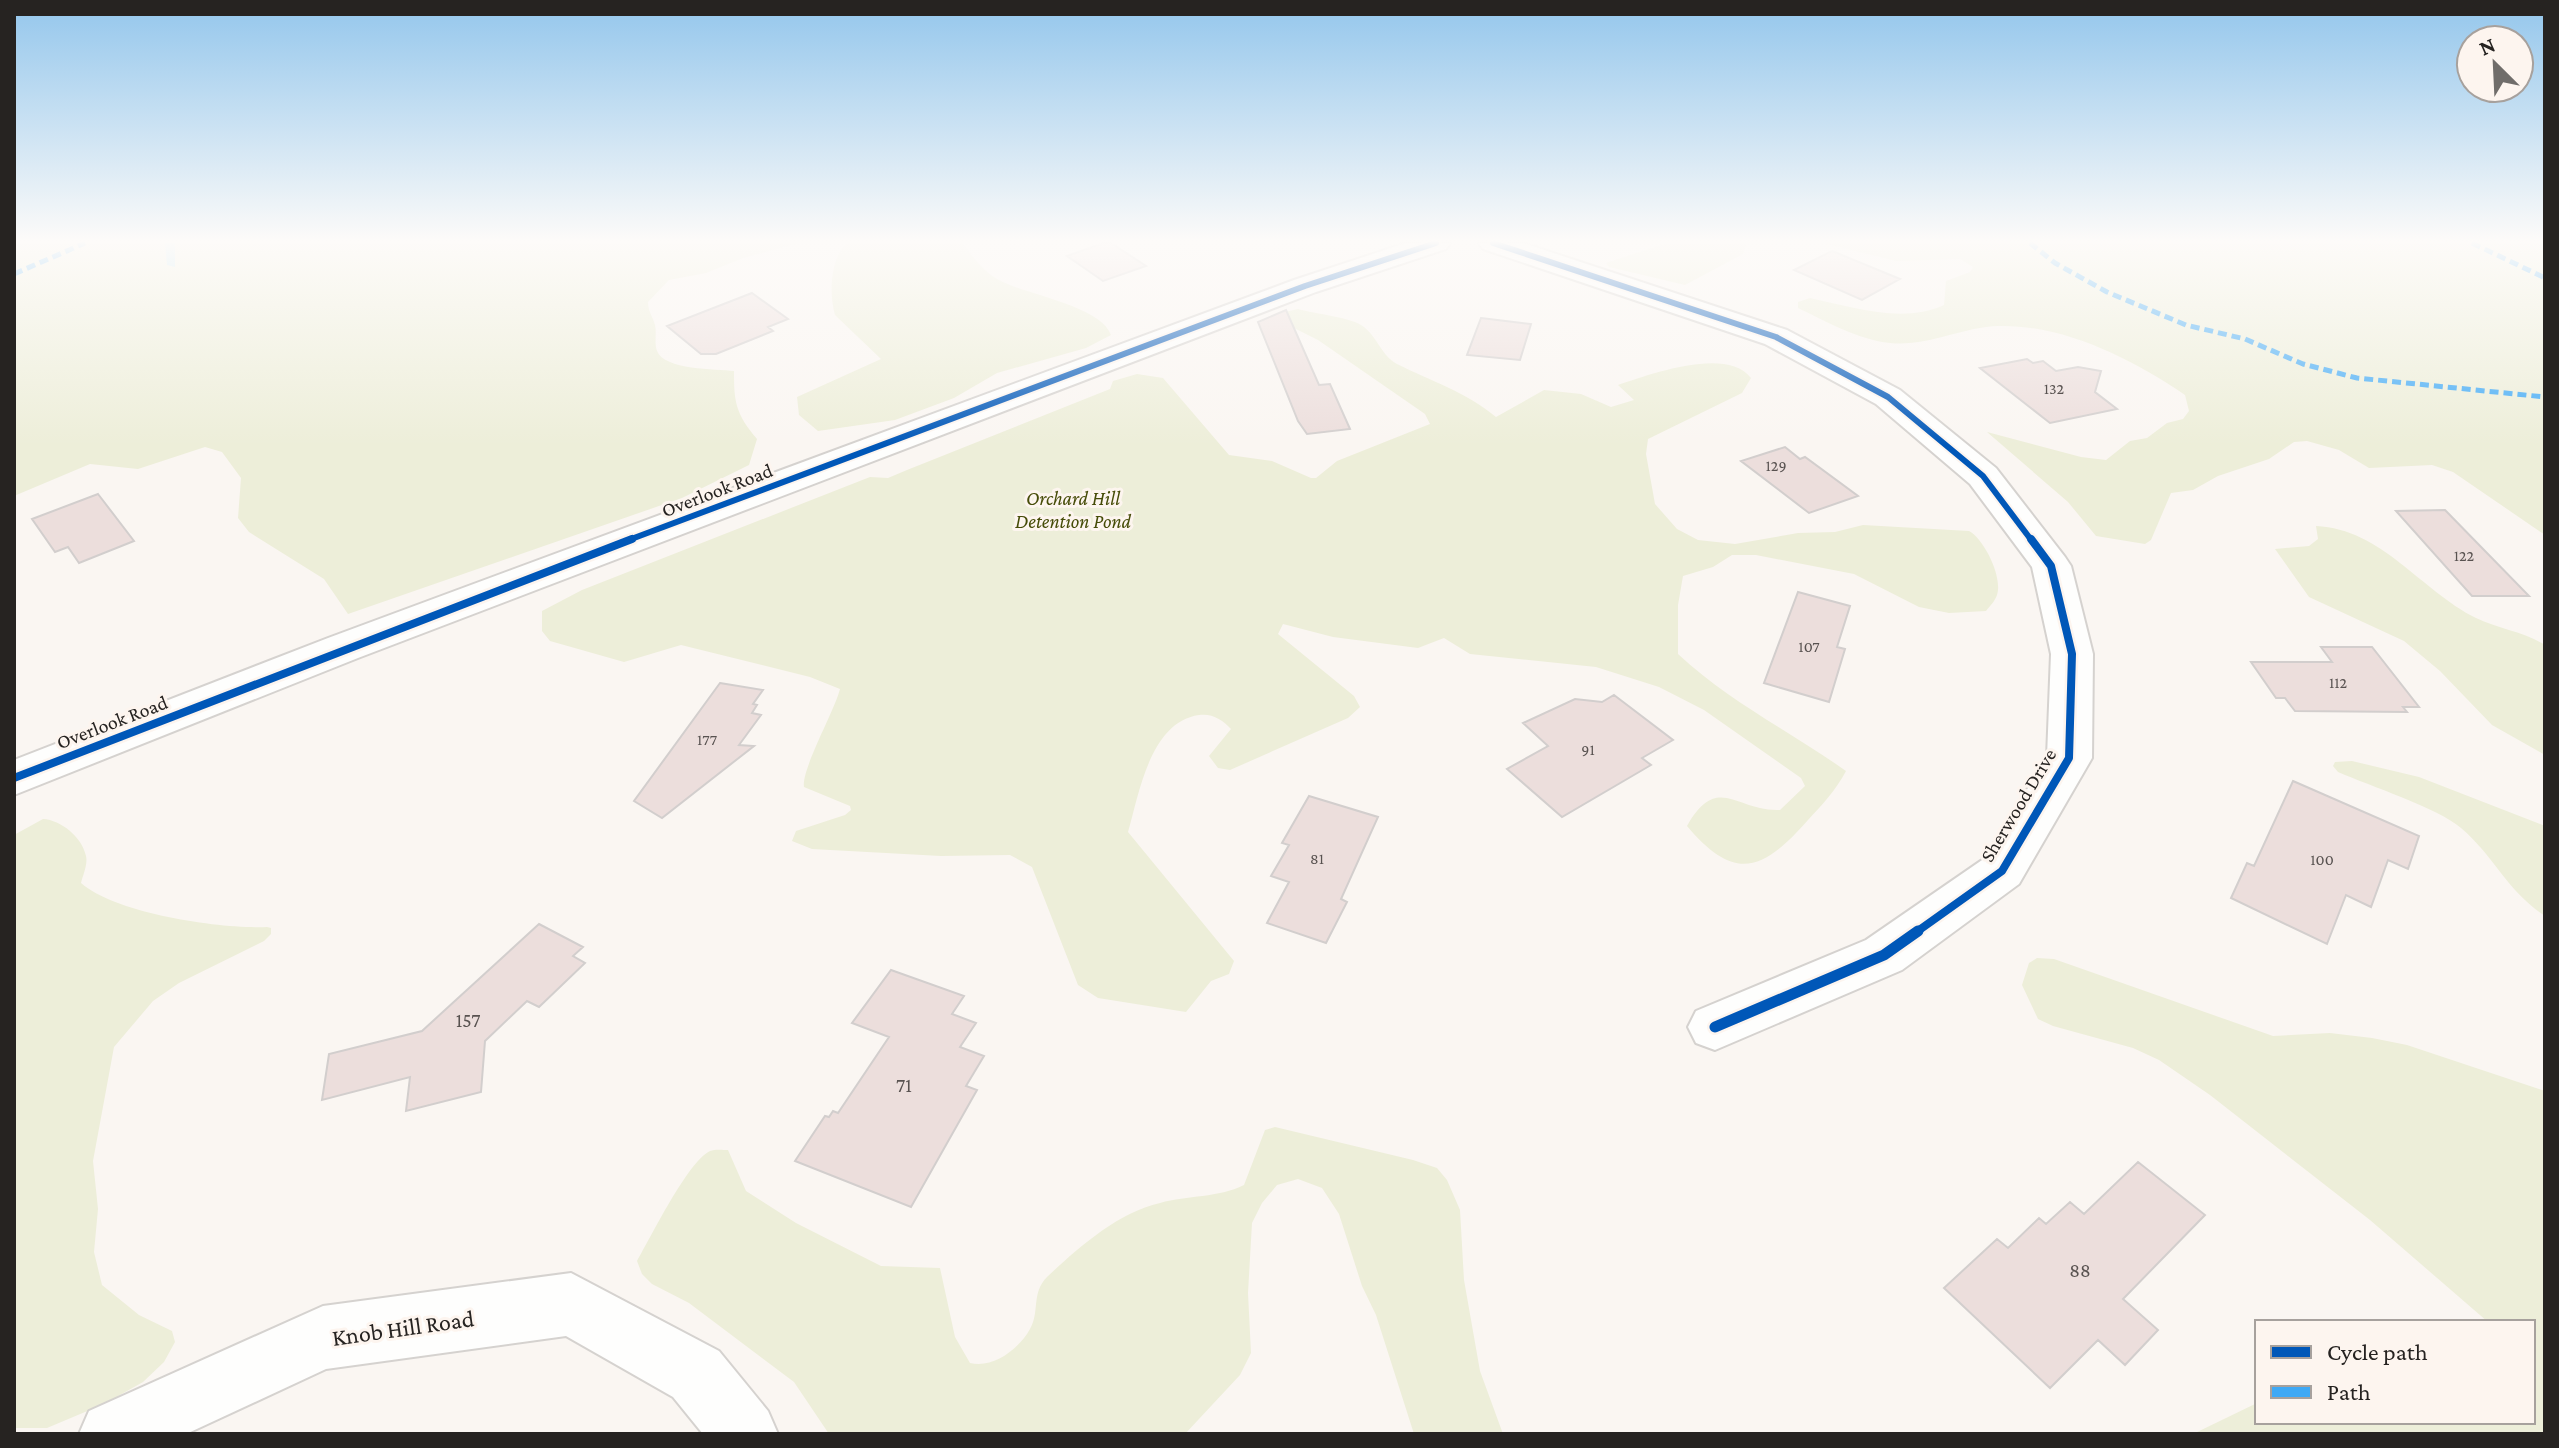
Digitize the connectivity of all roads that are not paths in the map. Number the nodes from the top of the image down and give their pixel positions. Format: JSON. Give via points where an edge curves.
{"nodes":[{"id":1,"x":1240,"y":311,"type":"edge"},
{"id":2,"x":1696,"y":311,"type":"edge"},
{"id":3,"x":14,"y":778,"type":"edge"},
{"id":4,"x":1715,"y":1027,"type":"dead end"},
{"id":5,"x":112,"y":1434,"type":"edge"},
{"id":6,"x":745,"y":1434,"type":"edge"}],
"edges":[{"from":1,"to":3,"type":"street","name":"Overlook Road","via":[[343,648]]},
{"from":2,"to":4,"type":"street","name":"Sherwood Drive","via":[[1776,337],[1888,397],[1983,476],[2051,566],[2072,654],[2069,758],[2002,871],[1884,955]]},
{"from":5,"to":6,"type":"street","name":"Knob Hill Road","via":[[323,1338],[571,1304],[696,1374]]}]}
